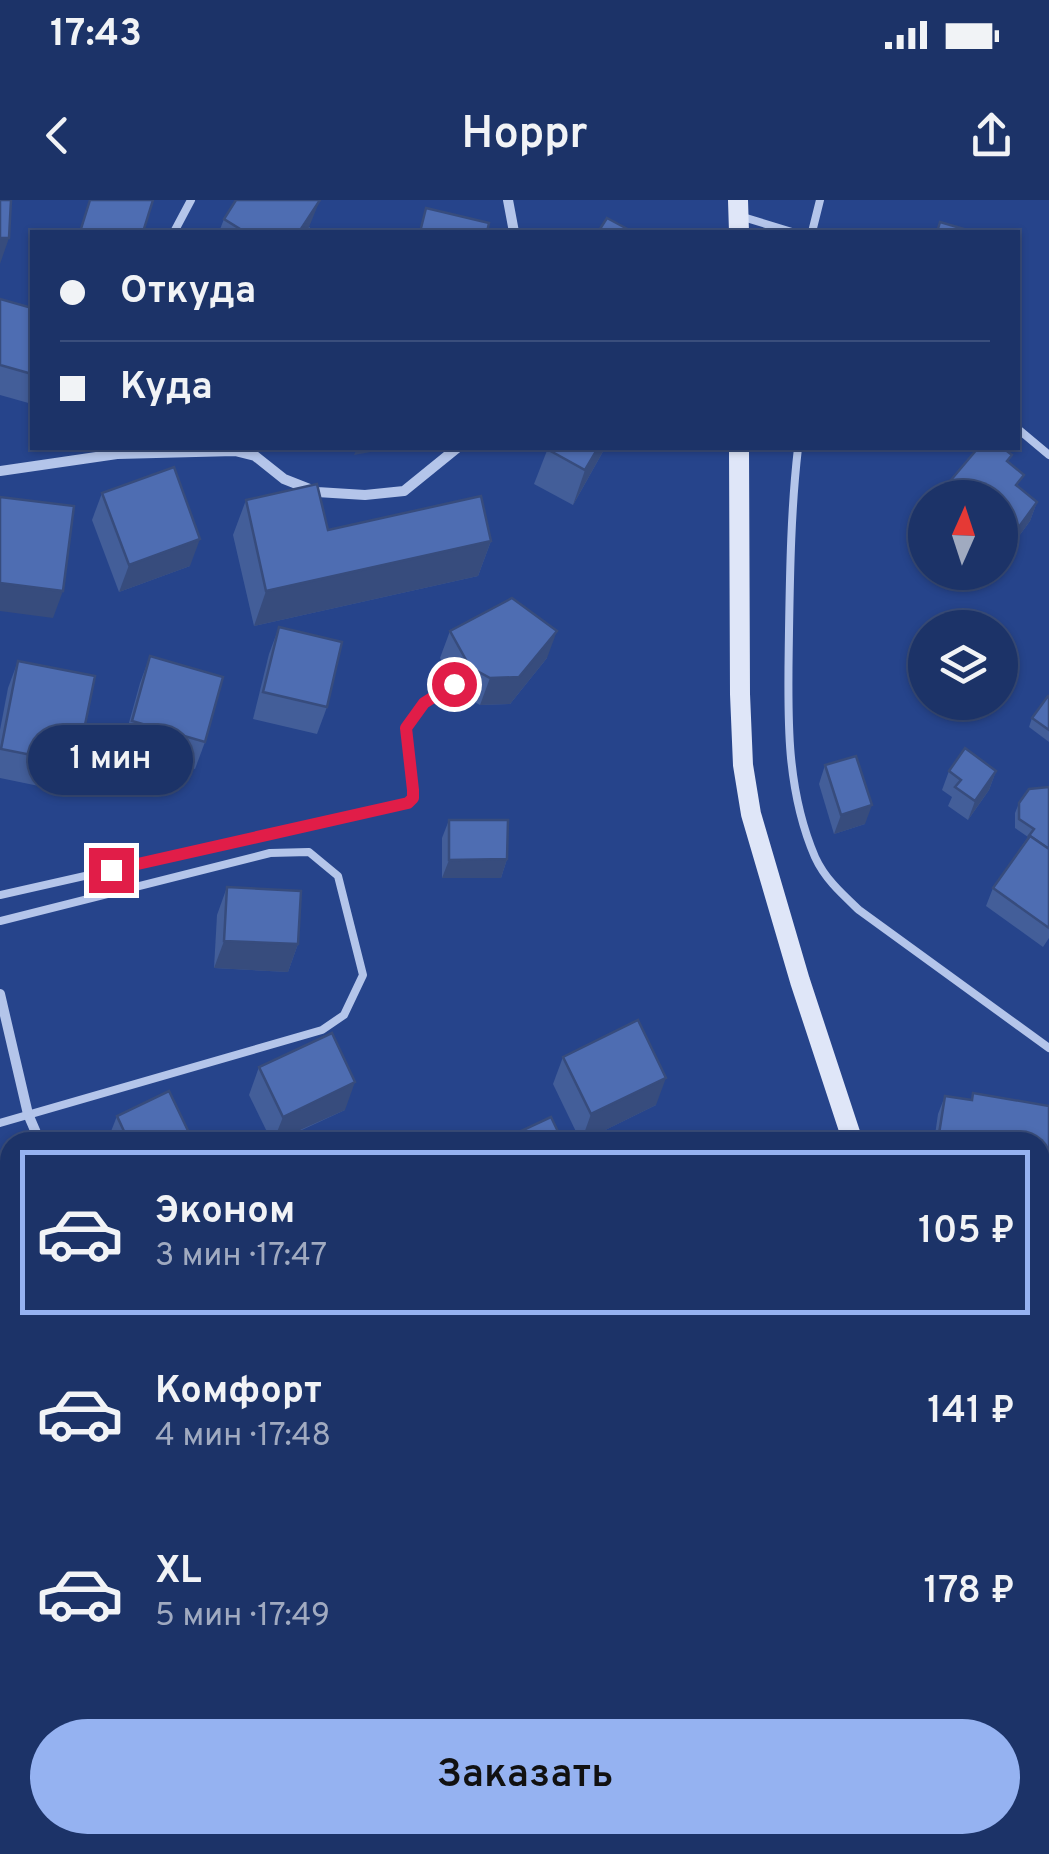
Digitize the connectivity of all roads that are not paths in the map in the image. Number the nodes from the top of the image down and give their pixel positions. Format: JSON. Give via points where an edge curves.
{"nodes":[{"id":1,"x":191,"y":200,"type":"edge"},
{"id":2,"x":508,"y":200,"type":"edge"},
{"id":3,"x":820,"y":200,"type":"edge"},
{"id":4,"x":739,"y":216,"type":"edge"},
{"id":5,"x":175,"y":230,"type":"edge"},
{"id":6,"x":514,"y":230,"type":"edge"},
{"id":7,"x":785,"y":230,"type":"edge"},
{"id":8,"x":812,"y":230,"type":"edge"},
{"id":9,"x":1020,"y":431,"type":"edge"},
{"id":10,"x":455,"y":450,"type":"edge"},
{"id":11,"x":739,"y":450,"type":"edge"},
{"id":12,"x":798,"y":450,"type":"edge"},
{"id":13,"x":118,"y":451,"type":"edge"},
{"id":14,"x":1049,"y":456,"type":"edge"},
{"id":15,"x":0,"y":470,"type":"edge"},
{"id":16,"x":454,"y":684,"type":"dead end"},
{"id":17,"x":0,"y":895,"type":"edge"},
{"id":18,"x":0,"y":922,"type":"edge"},
{"id":19,"x":0,"y":994,"type":"edge"},
{"id":20,"x":1049,"y":1048,"type":"edge"},
{"id":21,"x":28,"y":1114,"type":"junction"},
{"id":22,"x":0,"y":1123,"type":"edge"},
{"id":23,"x":36,"y":1132,"type":"edge"},
{"id":24,"x":850,"y":1132,"type":"edge"}],
"edges":[{"from":1,"to":5,"type":"lane"},
{"from":2,"to":6,"type":"street"},
{"from":3,"to":8,"type":"lane"},
{"from":4,"to":7,"type":"lane"},
{"from":9,"to":14,"type":"lane"},
{"from":10,"to":13,"type":"street","via":[[404,491],[364,495],[318,492],[234,451]]},
{"from":11,"to":24,"type":"street","via":[[740,694],[751,814]]},
{"from":12,"to":20,"type":"lane","via":[[790,514],[787,735],[816,860],[859,910]]},
{"from":13,"to":15,"type":"street"},
{"from":16,"to":17,"type":"lane","via":[[424,703],[406,728],[413,790],[408,803]]},
{"from":18,"to":21,"type":"lane","via":[[270,853],[309,852],[338,876],[363,975],[344,1014],[322,1030]]},
{"from":19,"to":21,"type":"street"},
{"from":21,"to":22,"type":"lane"},
{"from":21,"to":23,"type":"street"}]}
